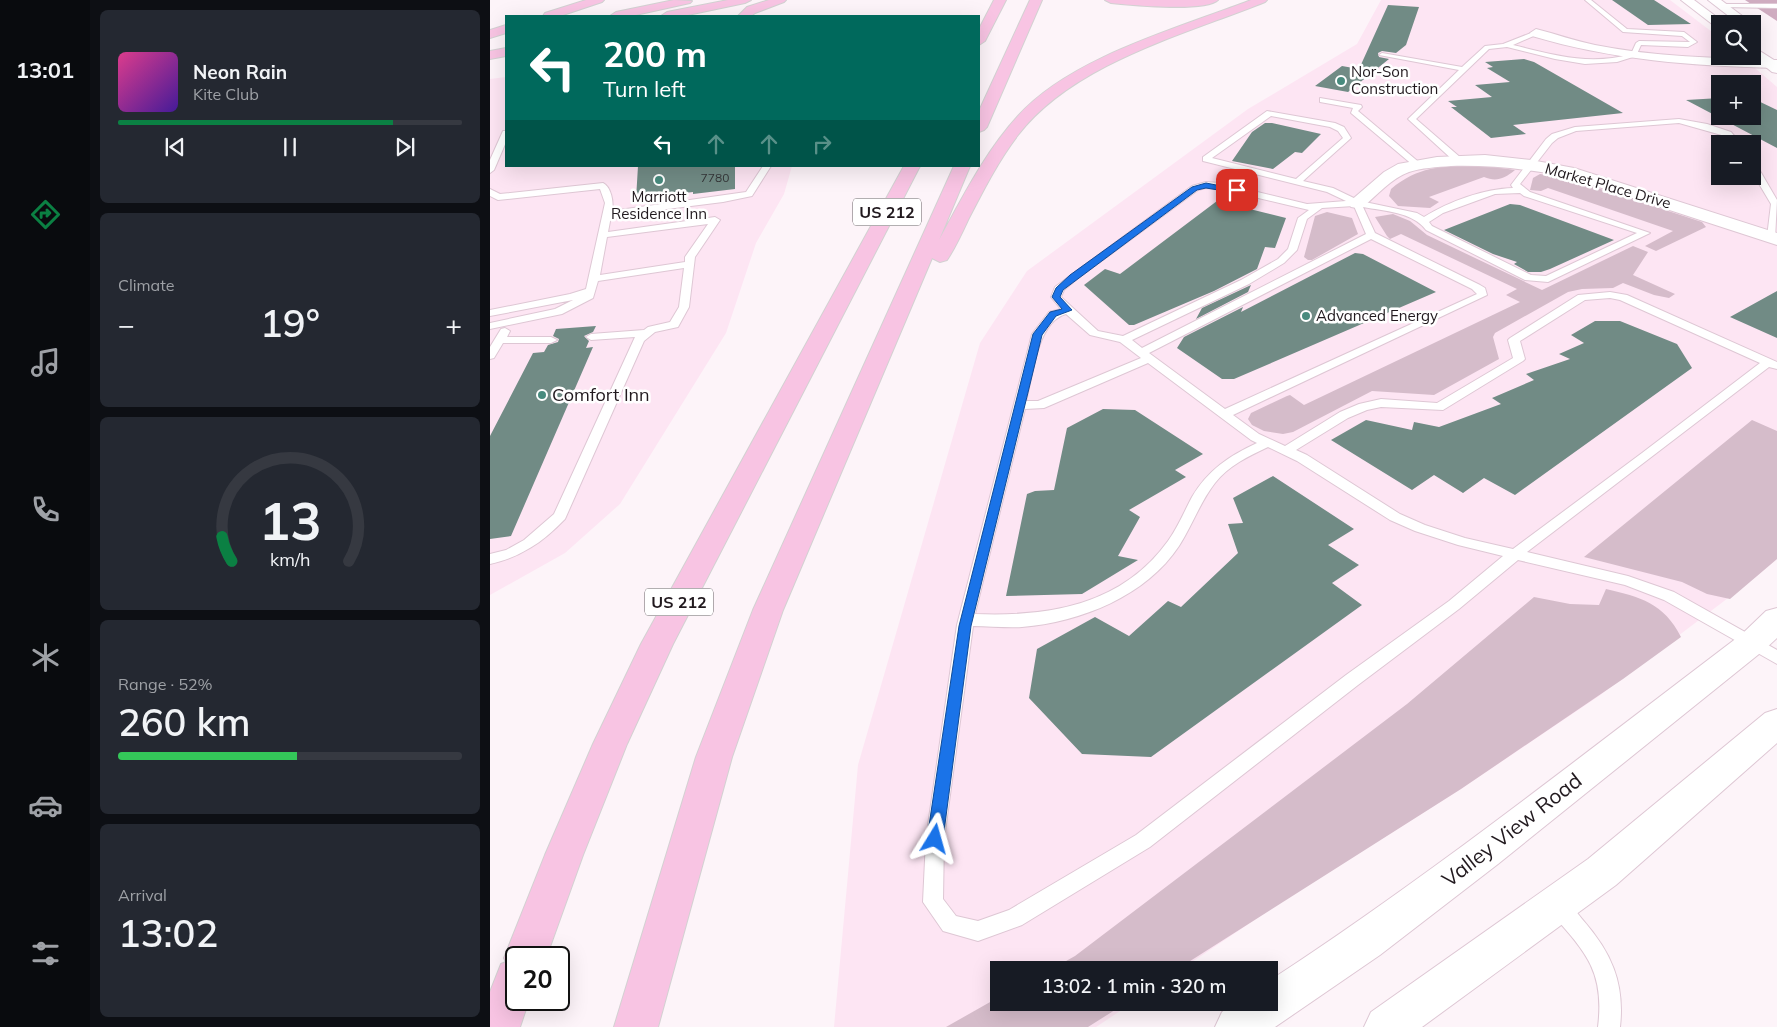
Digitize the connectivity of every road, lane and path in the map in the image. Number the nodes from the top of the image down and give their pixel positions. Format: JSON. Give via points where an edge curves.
{"nodes":[{"id":1,"x":588,"y":0,"type":"edge"},
{"id":2,"x":598,"y":0,"type":"edge"},
{"id":3,"x":693,"y":0,"type":"edge"},
{"id":4,"x":780,"y":0,"type":"edge"},
{"id":5,"x":992,"y":0,"type":"edge"},
{"id":6,"x":1000,"y":0,"type":"edge"},
{"id":7,"x":1036,"y":0,"type":"edge"},
{"id":8,"x":1111,"y":0,"type":"edge"},
{"id":9,"x":1212,"y":0,"type":"edge"},
{"id":10,"x":1261,"y":0,"type":"edge"},
{"id":11,"x":1588,"y":0,"type":"edge"},
{"id":12,"x":1687,"y":0,"type":"edge"},
{"id":13,"x":1718,"y":3,"type":"edge"},
{"id":14,"x":1777,"y":6,"type":"edge"},
{"id":15,"x":747,"y":9,"type":"edge"},
{"id":16,"x":561,"y":12,"type":"junction"},
{"id":17,"x":552,"y":15,"type":"edge"},
{"id":18,"x":621,"y":15,"type":"edge"},
{"id":19,"x":678,"y":15,"type":"edge"},
{"id":20,"x":980,"y":15,"type":"edge"},
{"id":21,"x":1735,"y":15,"type":"edge"},
{"id":22,"x":1711,"y":17,"type":"edge"},
{"id":23,"x":505,"y":29,"type":"edge"},
{"id":24,"x":1536,"y":33,"type":"joint"},
{"id":25,"x":490,"y":34,"type":"edge"},
{"id":26,"x":980,"y":39,"type":"edge"},
{"id":27,"x":505,"y":40,"type":"edge"},
{"id":28,"x":490,"y":43,"type":"edge"},
{"id":29,"x":1507,"y":45,"type":"junction"},
{"id":30,"x":505,"y":52,"type":"edge"},
{"id":31,"x":490,"y":55,"type":"edge"},
{"id":32,"x":1382,"y":55,"type":"dead end"},
{"id":33,"x":1634,"y":55,"type":"junction"},
{"id":34,"x":1761,"y":56,"type":"edge"},
{"id":35,"x":505,"y":63,"type":"edge"},
{"id":36,"x":490,"y":65,"type":"edge"},
{"id":37,"x":1775,"y":66,"type":"edge"},
{"id":38,"x":1463,"y":69,"type":"junction"},
{"id":39,"x":1323,"y":100,"type":"dead end"},
{"id":40,"x":980,"y":125,"type":"edge"},
{"id":41,"x":505,"y":135,"type":"edge"},
{"id":42,"x":1729,"y":135,"type":"edge"},
{"id":43,"x":1458,"y":160,"type":"junction"},
{"id":44,"x":1418,"y":164,"type":"junction"},
{"id":45,"x":1531,"y":165,"type":"junction"},
{"id":46,"x":766,"y":167,"type":"edge"},
{"id":47,"x":893,"y":167,"type":"edge"},
{"id":48,"x":911,"y":167,"type":"edge"},
{"id":49,"x":962,"y":167,"type":"edge"},
{"id":50,"x":490,"y":170,"type":"edge"},
{"id":51,"x":1761,"y":180,"type":"edge"},
{"id":52,"x":1297,"y":182,"type":"junction"},
{"id":53,"x":1521,"y":190,"type":"junction"},
{"id":54,"x":490,"y":192,"type":"edge"},
{"id":55,"x":1356,"y":202,"type":"junction"},
{"id":56,"x":1319,"y":207,"type":"junction"},
{"id":57,"x":607,"y":214,"type":"junction"},
{"id":58,"x":1424,"y":221,"type":"junction"},
{"id":59,"x":604,"y":235,"type":"junction"},
{"id":60,"x":1371,"y":235,"type":"junction"},
{"id":61,"x":1775,"y":238,"type":"edge"},
{"id":62,"x":862,"y":259,"type":"junction"},
{"id":63,"x":689,"y":264,"type":"junction"},
{"id":64,"x":593,"y":284,"type":"junction"},
{"id":65,"x":1068,"y":310,"type":"junction"},
{"id":66,"x":490,"y":313,"type":"edge"},
{"id":67,"x":505,"y":323,"type":"junction"},
{"id":68,"x":490,"y":326,"type":"edge"},
{"id":69,"x":647,"y":333,"type":"junction"},
{"id":70,"x":591,"y":337,"type":"dead end"},
{"id":71,"x":501,"y":340,"type":"junction"},
{"id":72,"x":550,"y":340,"type":"dead end"},
{"id":73,"x":1124,"y":340,"type":"junction"},
{"id":74,"x":490,"y":356,"type":"edge"},
{"id":75,"x":1144,"y":356,"type":"junction"},
{"id":76,"x":1772,"y":364,"type":"edge"},
{"id":77,"x":864,"y":390,"type":"junction"},
{"id":78,"x":1019,"y":405,"type":"junction"},
{"id":79,"x":1224,"y":414,"type":"junction"},
{"id":80,"x":1267,"y":443,"type":"junction"},
{"id":81,"x":1286,"y":451,"type":"junction"},
{"id":82,"x":1514,"y":555,"type":"junction"},
{"id":83,"x":490,"y":559,"type":"edge"},
{"id":84,"x":966,"y":620,"type":"junction"},
{"id":85,"x":1769,"y":640,"type":"edge"},
{"id":86,"x":1777,"y":723,"type":"edge"},
{"id":87,"x":1556,"y":904,"type":"junction"},
{"id":88,"x":530,"y":946,"type":"edge"},
{"id":89,"x":505,"y":1008,"type":"edge"},
{"id":90,"x":498,"y":1027,"type":"edge"},
{"id":91,"x":636,"y":1027,"type":"edge"},
{"id":92,"x":1237,"y":1027,"type":"edge"},
{"id":93,"x":1386,"y":1027,"type":"edge"},
{"id":94,"x":1609,"y":1027,"type":"edge"}],
"edges":[{"from":1,"to":16,"type":"highway"},
{"from":2,"to":16,"type":"highway"},
{"from":3,"to":18,"type":"highway"},
{"from":4,"to":15,"type":"highway"},
{"from":5,"to":20,"type":"highway"},
{"from":6,"to":26,"type":"highway"},
{"from":7,"to":40,"type":"highway"},
{"from":8,"to":9,"type":"highway","via":[[1173,4]]},
{"from":10,"to":77,"type":"highway","via":[[1107,62],[1053,93],[1026,116],[996,155]]},
{"from":11,"to":33,"type":"lane","via":[[1625,31],[1684,34],[1694,42],[1688,45],[1639,43]]},
{"from":12,"to":22,"type":"main road"},
{"from":13,"to":14,"type":"lane"},
{"from":13,"to":21,"type":"main road"},
{"from":15,"to":19,"type":"highway"},
{"from":16,"to":17,"type":"highway"},
{"from":23,"to":25,"type":"highway"},
{"from":24,"to":29,"type":"lane"},
{"from":24,"to":33,"type":"main road"},
{"from":27,"to":28,"type":"highway"},
{"from":29,"to":33,"type":"lane","via":[[1580,63],[1603,63]]},
{"from":29,"to":38,"type":"lane","via":[[1487,47]]},
{"from":30,"to":31,"type":"highway"},
{"from":32,"to":38,"type":"lane"},
{"from":33,"to":37,"type":"main road"},
{"from":34,"to":37,"type":"main road"},
{"from":35,"to":36,"type":"highway"},
{"from":38,"to":43,"type":"lane","via":[[1412,119]]},
{"from":39,"to":44,"type":"lane","via":[[1358,107],[1354,111]]},
{"from":41,"to":50,"type":"lane"},
{"from":42,"to":45,"type":"lane","via":[[1679,121],[1575,129],[1549,141]]},
{"from":43,"to":44,"type":"main road","name":"Market Place Drive"},
{"from":43,"to":45,"type":"main road","name":"Market Place Drive"},
{"from":44,"to":55,"type":"main road","name":"Market Place Drive","via":[[1390,176]]},
{"from":45,"to":53,"type":"lane","via":[[1515,184]]},
{"from":45,"to":61,"type":"main road","name":"Market Place Drive","via":[[1606,183]]},
{"from":46,"to":57,"type":"lane","via":[[749,194]]},
{"from":47,"to":62,"type":"highway","via":[[891,184]]},
{"from":48,"to":62,"type":"highway","number":"US 212"},
{"from":49,"to":77,"type":"highway","number":"US 212"},
{"from":51,"to":61,"type":"lane","via":[[1775,204]]},
{"from":52,"to":52,"type":"lane","via":[[1242,168],[1206,159],[1270,113],[1341,129],[1346,138]]},
{"from":52,"to":55,"type":"lane","via":[[1330,190]]},
{"from":53,"to":58,"type":"lane","via":[[1494,191],[1440,211]]},
{"from":53,"to":58,"type":"lane","via":[[1645,233],[1548,279],[1529,278],[1429,228]]},
{"from":54,"to":57,"type":"lane","via":[[498,197],[603,186],[609,204]]},
{"from":55,"to":56,"type":"lane"},
{"from":55,"to":58,"type":"lane","via":[[1414,215]]},
{"from":55,"to":60,"type":"lane"},
{"from":56,"to":65,"type":"lane","via":[[1220,186],[1195,188],[1059,289],[1056,297]]},
{"from":56,"to":73,"type":"lane","via":[[1303,218],[1292,250],[1281,261],[1245,282]]},
{"from":57,"to":59,"type":"lane"},
{"from":59,"to":63,"type":"lane","via":[[715,220],[690,257]]},
{"from":59,"to":64,"type":"lane"},
{"from":60,"to":75,"type":"lane"},
{"from":60,"to":79,"type":"lane","via":[[1481,290],[1482,296]]},
{"from":62,"to":88,"type":"highway","number":"US 212","via":[[657,644],[610,744]]},
{"from":63,"to":64,"type":"lane"},
{"from":63,"to":69,"type":"lane","via":[[684,307],[674,325]]},
{"from":64,"to":66,"type":"lane","via":[[572,297]]},
{"from":64,"to":67,"type":"lane","via":[[589,296],[569,308]]},
{"from":65,"to":73,"type":"lane","via":[[1094,333]]},
{"from":65,"to":78,"type":"lane","via":[[1053,314],[1037,334]]},
{"from":67,"to":68,"type":"lane"},
{"from":67,"to":71,"type":"lane","via":[[507,329]]},
{"from":69,"to":70,"type":"lane"},
{"from":69,"to":83,"type":"lane","via":[[639,339],[560,516],[527,544],[506,556]]},
{"from":71,"to":72,"type":"lane"},
{"from":71,"to":74,"type":"lane"},
{"from":73,"to":75,"type":"lane"},
{"from":75,"to":78,"type":"lane","via":[[1040,405]]},
{"from":75,"to":79,"type":"lane"},
{"from":76,"to":81,"type":"lane","via":[[1623,297],[1582,297],[1514,340],[1519,359],[1438,407],[1381,403],[1363,407]]},
{"from":76,"to":82,"type":"lane"},
{"from":77,"to":91,"type":"highway","number":"US 212","via":[[768,610],[714,757]]},
{"from":78,"to":84,"type":"lane"},
{"from":79,"to":80,"type":"lane"},
{"from":80,"to":81,"type":"lane"},
{"from":80,"to":84,"type":"lane","via":[[1238,458],[1211,479],[1168,551],[1127,588],[1103,601],[1050,618]]},
{"from":81,"to":82,"type":"lane","via":[[1395,517],[1463,542]]},
{"from":82,"to":84,"type":"lane","via":[[1454,605],[1143,841],[1016,918],[978,931],[950,924],[933,902],[935,839]]},
{"from":82,"to":85,"type":"lane","via":[[1628,581]]},
{"from":85,"to":92,"type":"main road","name":"Valley View Road","via":[[1366,941]]},
{"from":86,"to":87,"type":"main road","via":[[1602,872]]},
{"from":87,"to":93,"type":"main road"},
{"from":87,"to":94,"type":"lane","via":[[1591,943],[1602,961],[1609,980]]},
{"from":89,"to":90,"type":"highway"}]}
